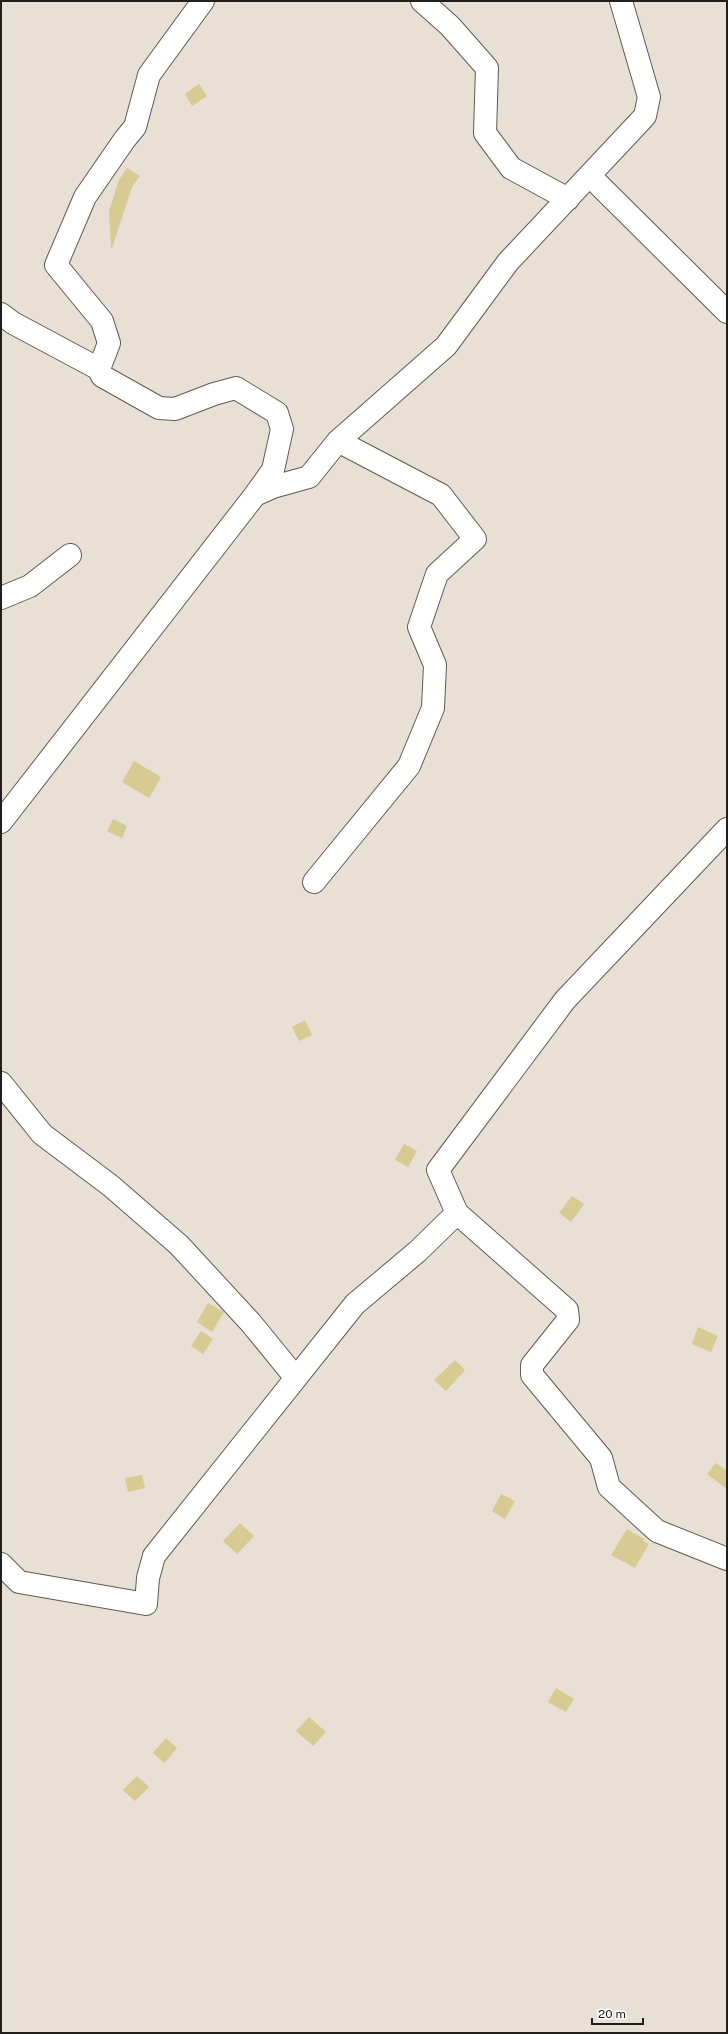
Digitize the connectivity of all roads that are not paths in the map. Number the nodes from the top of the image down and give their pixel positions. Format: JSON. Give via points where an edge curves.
{"nodes":[{"id":1,"x":203,"y":1,"type":"edge"},
{"id":2,"x":422,"y":1,"type":"edge"},
{"id":3,"x":621,"y":1,"type":"edge"},
{"id":4,"x":590,"y":176,"type":"junction"},
{"id":5,"x":568,"y":199,"type":"junction"},
{"id":6,"x":727,"y":312,"type":"edge"},
{"id":7,"x":1,"y":314,"type":"edge"},
{"id":8,"x":99,"y":369,"type":"junction"},
{"id":9,"x":338,"y":441,"type":"junction"},
{"id":10,"x":255,"y":495,"type":"junction"},
{"id":11,"x":70,"y":555,"type":"dead end"},
{"id":12,"x":1,"y":598,"type":"edge"},
{"id":13,"x":1,"y":822,"type":"edge"},
{"id":14,"x":727,"y":829,"type":"edge"},
{"id":15,"x":314,"y":882,"type":"dead end"},
{"id":16,"x":1,"y":1083,"type":"edge"},
{"id":17,"x":456,"y":1213,"type":"junction"},
{"id":18,"x":295,"y":1377,"type":"junction"},
{"id":19,"x":727,"y":1559,"type":"edge"},
{"id":20,"x":1,"y":1564,"type":"edge"}],
"edges":[{"from":1,"to":8,"type":"street","via":[[149,75],[135,127],[85,197],[56,265],[102,321],[108,343]]},
{"from":2,"to":5,"type":"street","via":[[450,26],[487,68],[485,133],[493,145],[511,168]]},
{"from":3,"to":4,"type":"street","via":[[649,97],[645,116]]},
{"from":4,"to":5,"type":"street"},
{"from":4,"to":6,"type":"street"},
{"from":5,"to":9,"type":"street","via":[[508,262],[446,346]]},
{"from":7,"to":8,"type":"street","via":[[13,324]]},
{"from":8,"to":10,"type":"street","via":[[102,376],[159,408],[175,409],[236,388],[277,413],[282,429],[273,470]]},
{"from":9,"to":10,"type":"street","via":[[309,477]]},
{"from":9,"to":15,"type":"street","via":[[440,494],[475,539],[436,574],[419,627],[435,665],[433,708],[409,766]]},
{"from":10,"to":13,"type":"street"},
{"from":11,"to":12,"type":"street","via":[[30,586]]},
{"from":14,"to":17,"type":"street","via":[[565,1000],[438,1170]]},
{"from":16,"to":18,"type":"street","via":[[42,1134],[111,1186],[180,1245],[251,1323]]},
{"from":17,"to":18,"type":"street","via":[[418,1251],[355,1304]]},
{"from":17,"to":19,"type":"street","via":[[567,1310],[568,1320],[532,1365],[532,1375],[601,1458],[609,1487],[657,1531]]},
{"from":18,"to":20,"type":"street","via":[[154,1556],[148,1578],[146,1604],[18,1582]]}]}
